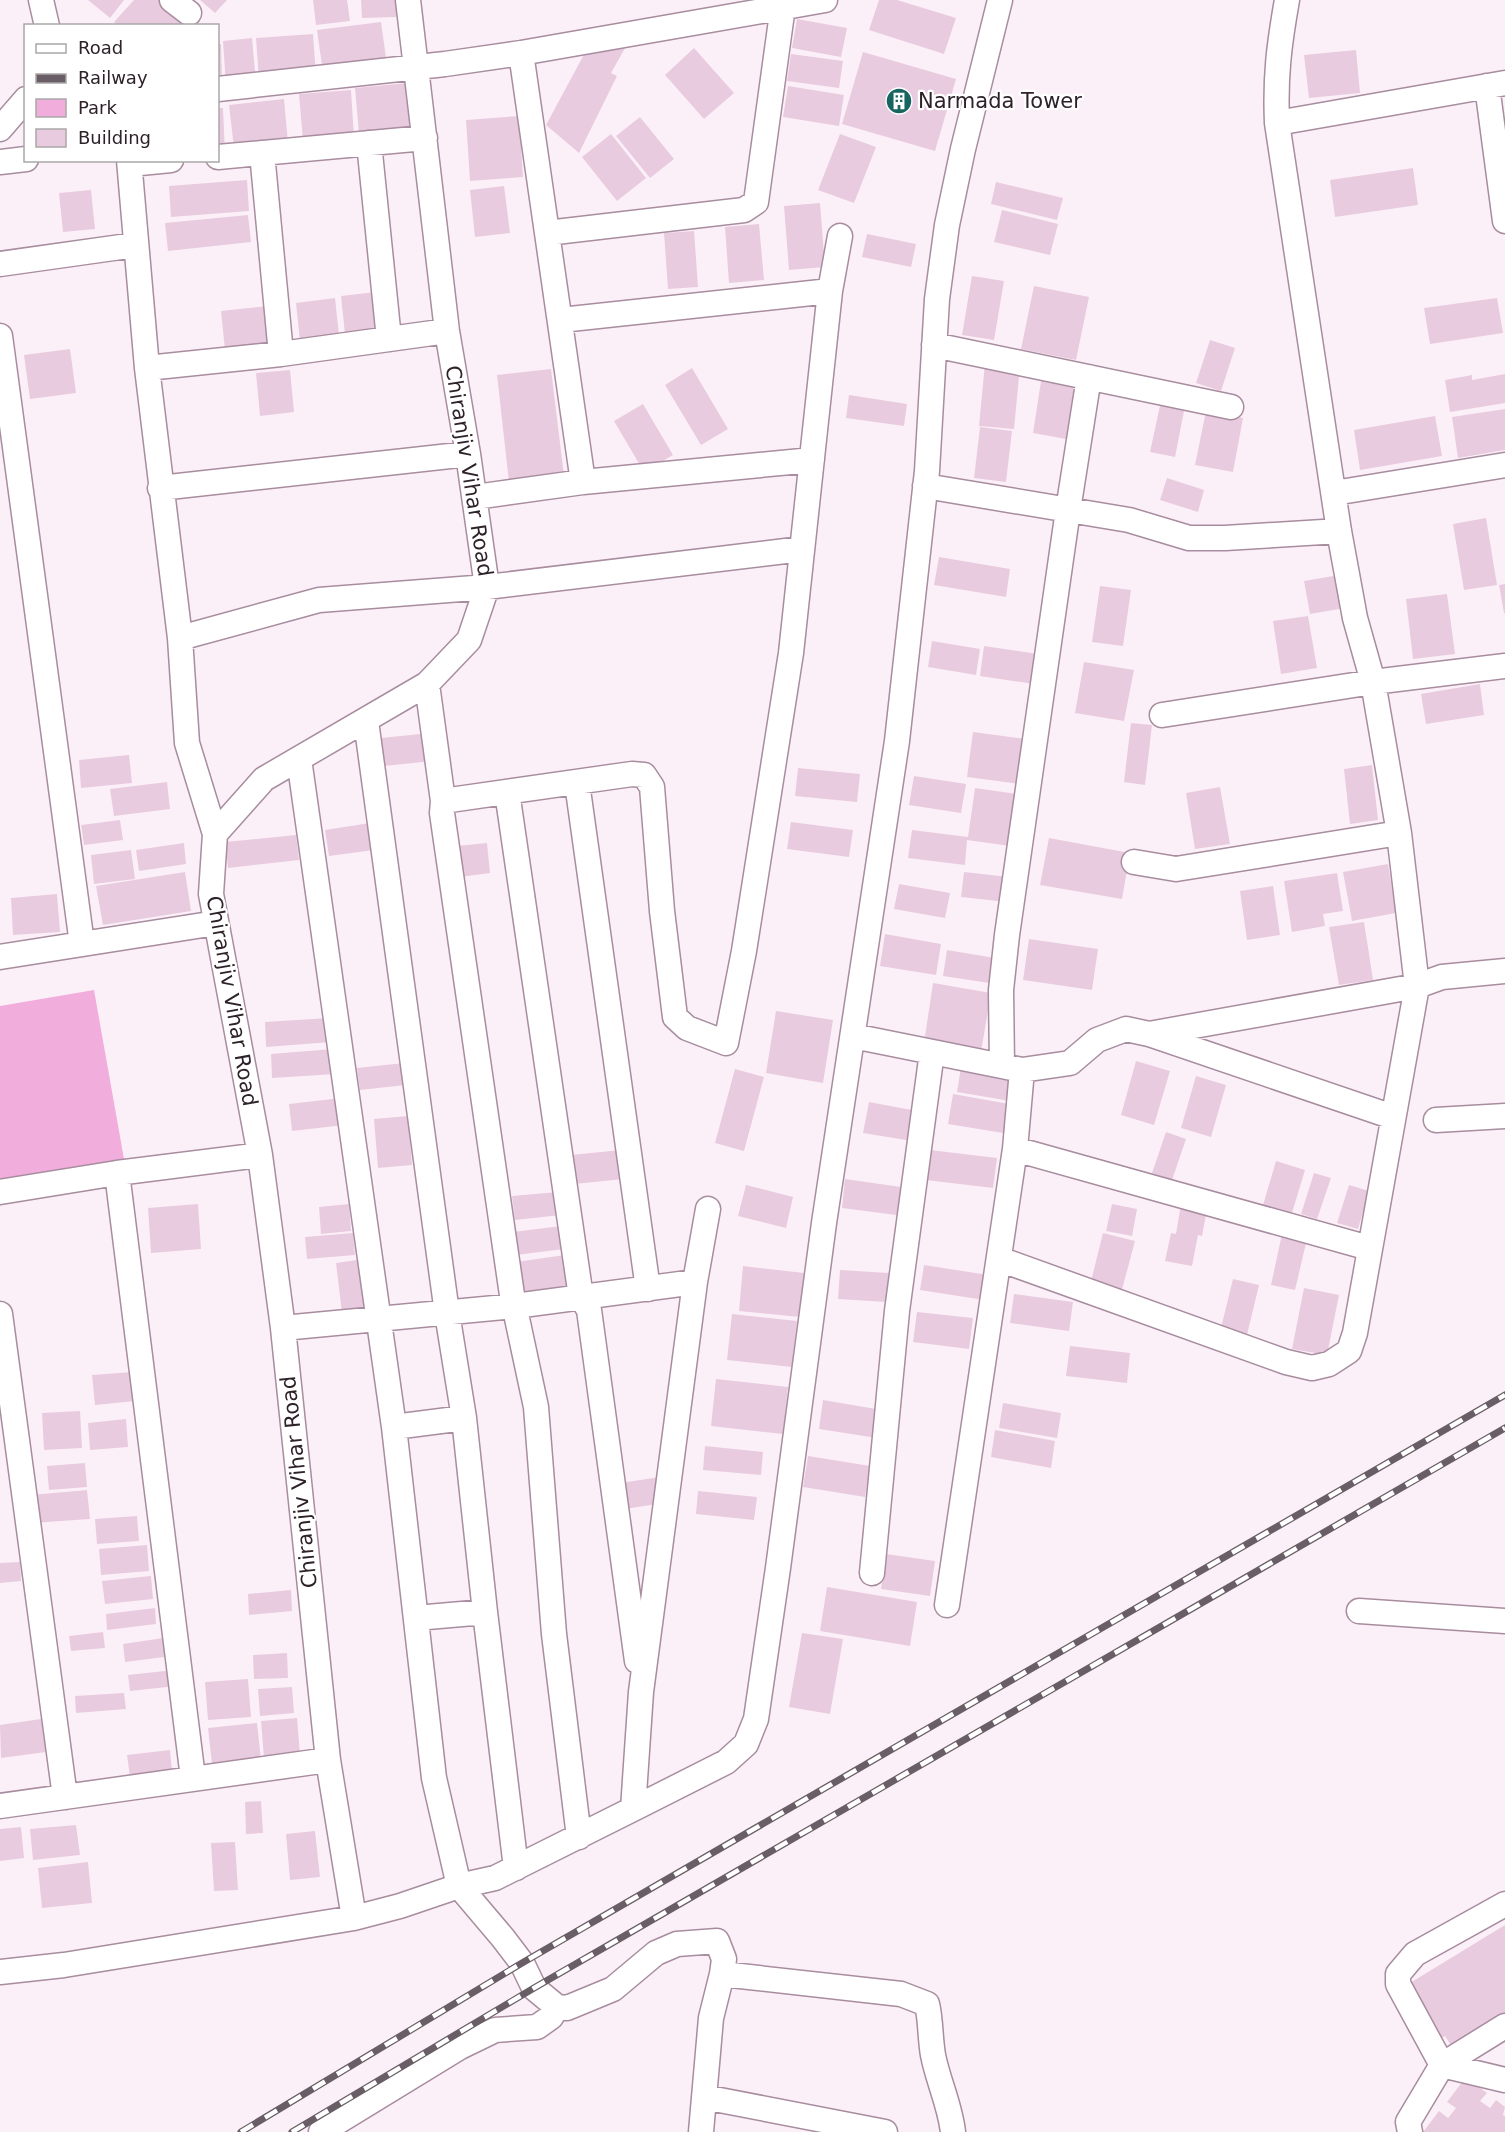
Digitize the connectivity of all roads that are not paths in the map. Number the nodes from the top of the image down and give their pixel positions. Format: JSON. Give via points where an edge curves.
{"nodes":[{"id":1,"x":41,"y":0,"type":"edge"},
{"id":2,"x":408,"y":0,"type":"edge"},
{"id":3,"x":825,"y":0,"type":"edge"},
{"id":4,"x":1000,"y":0,"type":"edge"},
{"id":5,"x":1287,"y":0,"type":"edge"},
{"id":6,"x":783,"y":6,"type":"junction"},
{"id":7,"x":47,"y":24,"type":"edge"},
{"id":8,"x":521,"y":53,"type":"junction"},
{"id":9,"x":415,"y":67,"type":"junction"},
{"id":10,"x":1496,"y":85,"type":"edge"},
{"id":11,"x":219,"y":89,"type":"edge"},
{"id":12,"x":24,"y":101,"type":"edge"},
{"id":13,"x":1277,"y":123,"type":"junction"},
{"id":14,"x":0,"y":129,"type":"edge"},
{"id":15,"x":425,"y":138,"type":"junction"},
{"id":16,"x":369,"y":143,"type":"junction"},
{"id":17,"x":262,"y":153,"type":"junction"},
{"id":18,"x":219,"y":157,"type":"edge"},
{"id":19,"x":24,"y":159,"type":"edge"},
{"id":20,"x":0,"y":162,"type":"edge"},
{"id":21,"x":129,"y":162,"type":"edge"},
{"id":22,"x":1505,"y":221,"type":"edge"},
{"id":23,"x":547,"y":233,"type":"junction"},
{"id":24,"x":840,"y":236,"type":"dead end"},
{"id":25,"x":135,"y":245,"type":"junction"},
{"id":26,"x":0,"y":264,"type":"edge"},
{"id":27,"x":830,"y":291,"type":"junction"},
{"id":28,"x":561,"y":320,"type":"junction"},
{"id":29,"x":447,"y":331,"type":"junction"},
{"id":30,"x":0,"y":336,"type":"edge"},
{"id":31,"x":389,"y":339,"type":"junction"},
{"id":32,"x":934,"y":345,"type":"junction"},
{"id":33,"x":281,"y":354,"type":"junction"},
{"id":34,"x":147,"y":368,"type":"junction"},
{"id":35,"x":1089,"y":377,"type":"junction"},
{"id":36,"x":1231,"y":407,"type":"dead end"},
{"id":37,"x":468,"y":454,"type":"junction"},
{"id":38,"x":812,"y":460,"type":"junction"},
{"id":39,"x":1505,"y":465,"type":"edge"},
{"id":40,"x":583,"y":482,"type":"junction"},
{"id":41,"x":925,"y":486,"type":"junction"},
{"id":42,"x":160,"y":488,"type":"junction"},
{"id":43,"x":1334,"y":493,"type":"junction"},
{"id":44,"x":475,"y":497,"type":"junction"},
{"id":45,"x":1068,"y":510,"type":"junction"},
{"id":46,"x":1339,"y":531,"type":"junction"},
{"id":47,"x":802,"y":549,"type":"junction"},
{"id":48,"x":487,"y":587,"type":"junction"},
{"id":49,"x":180,"y":638,"type":"junction"},
{"id":50,"x":1505,"y":666,"type":"edge"},
{"id":51,"x":1373,"y":682,"type":"junction"},
{"id":52,"x":427,"y":684,"type":"junction"},
{"id":53,"x":1162,"y":715,"type":"dead end"},
{"id":54,"x":366,"y":721,"type":"junction"},
{"id":55,"x":299,"y":759,"type":"junction"},
{"id":56,"x":577,"y":783,"type":"junction"},
{"id":57,"x":507,"y":792,"type":"junction"},
{"id":58,"x":443,"y":801,"type":"junction"},
{"id":59,"x":1399,"y":833,"type":"junction"},
{"id":60,"x":215,"y":834,"type":"junction"},
{"id":61,"x":1134,"y":862,"type":"dead end"},
{"id":62,"x":216,"y":923,"type":"junction"},
{"id":63,"x":82,"y":944,"type":"junction"},
{"id":64,"x":0,"y":957,"type":"edge"},
{"id":65,"x":1505,"y":971,"type":"edge"},
{"id":66,"x":1417,"y":986,"type":"junction"},
{"id":67,"x":1149,"y":1034,"type":"junction"},
{"id":68,"x":852,"y":1036,"type":"junction"},
{"id":69,"x":932,"y":1052,"type":"junction"},
{"id":70,"x":1012,"y":1068,"type":"junction"},
{"id":71,"x":1505,"y":1116,"type":"edge"},
{"id":72,"x":1393,"y":1117,"type":"junction"},
{"id":73,"x":1436,"y":1120,"type":"dead end"},
{"id":74,"x":1016,"y":1149,"type":"junction"},
{"id":75,"x":260,"y":1155,"type":"junction"},
{"id":76,"x":117,"y":1173,"type":"junction"},
{"id":77,"x":0,"y":1192,"type":"edge"},
{"id":78,"x":708,"y":1209,"type":"dead end"},
{"id":79,"x":1369,"y":1248,"type":"junction"},
{"id":80,"x":999,"y":1259,"type":"junction"},
{"id":81,"x":695,"y":1282,"type":"junction"},
{"id":82,"x":648,"y":1289,"type":"junction"},
{"id":83,"x":581,"y":1297,"type":"junction"},
{"id":84,"x":515,"y":1306,"type":"junction"},
{"id":85,"x":447,"y":1313,"type":"junction"},
{"id":86,"x":0,"y":1314,"type":"edge"},
{"id":87,"x":378,"y":1321,"type":"junction"},
{"id":88,"x":283,"y":1328,"type":"junction"},
{"id":89,"x":464,"y":1418,"type":"junction"},
{"id":90,"x":394,"y":1427,"type":"junction"},
{"id":91,"x":872,"y":1573,"type":"dead end"},
{"id":92,"x":947,"y":1605,"type":"dead end"},
{"id":93,"x":1359,"y":1611,"type":"dead end"},
{"id":94,"x":485,"y":1612,"type":"junction"},
{"id":95,"x":416,"y":1618,"type":"junction"},
{"id":96,"x":1505,"y":1621,"type":"edge"},
{"id":97,"x":641,"y":1692,"type":"junction"},
{"id":98,"x":328,"y":1760,"type":"junction"},
{"id":99,"x":194,"y":1778,"type":"junction"},
{"id":100,"x":64,"y":1797,"type":"junction"},
{"id":101,"x":0,"y":1806,"type":"edge"},
{"id":102,"x":633,"y":1809,"type":"junction"},
{"id":103,"x":579,"y":1836,"type":"junction"},
{"id":104,"x":516,"y":1868,"type":"junction"},
{"id":105,"x":459,"y":1886,"type":"junction"},
{"id":106,"x":1505,"y":1904,"type":"edge"},
{"id":107,"x":354,"y":1918,"type":"junction"},
{"id":108,"x":0,"y":1972,"type":"edge"},
{"id":109,"x":722,"y":1974,"type":"junction"},
{"id":110,"x":557,"y":2007,"type":"junction"},
{"id":111,"x":1505,"y":2026,"type":"edge"},
{"id":112,"x":1442,"y":2065,"type":"junction"},
{"id":113,"x":1505,"y":2080,"type":"edge"},
{"id":114,"x":704,"y":2097,"type":"junction"},
{"id":115,"x":346,"y":2125,"type":"edge"},
{"id":116,"x":321,"y":2132,"type":"edge"},
{"id":117,"x":701,"y":2132,"type":"edge"},
{"id":118,"x":885,"y":2132,"type":"edge"},
{"id":119,"x":953,"y":2132,"type":"edge"},
{"id":120,"x":1410,"y":2132,"type":"edge"}],
"edges":[{"from":1,"to":7,"type":"street"},
{"from":2,"to":9,"type":"street","name":"Chiranjiv Vihar Road"},
{"from":3,"to":6,"type":"street"},
{"from":4,"to":32,"type":"street","via":[[947,225]]},
{"from":5,"to":13,"type":"street","via":[[1277,54]]},
{"from":6,"to":8,"type":"street"},
{"from":6,"to":23,"type":"street","via":[[756,202],[744,210]]},
{"from":8,"to":9,"type":"street"},
{"from":8,"to":23,"type":"street"},
{"from":9,"to":11,"type":"street"},
{"from":9,"to":15,"type":"street","name":"Chiranjiv Vihar Road"},
{"from":10,"to":13,"type":"street"},
{"from":10,"to":22,"type":"street"},
{"from":12,"to":14,"type":"street"},
{"from":13,"to":43,"type":"street"},
{"from":15,"to":16,"type":"street"},
{"from":15,"to":29,"type":"street","name":"Chiranjiv Vihar Road"},
{"from":16,"to":17,"type":"street"},
{"from":16,"to":31,"type":"street"},
{"from":17,"to":18,"type":"street"},
{"from":17,"to":33,"type":"street"},
{"from":19,"to":20,"type":"street"},
{"from":21,"to":25,"type":"street"},
{"from":23,"to":28,"type":"street"},
{"from":24,"to":27,"type":"street"},
{"from":25,"to":26,"type":"street"},
{"from":25,"to":34,"type":"street"},
{"from":27,"to":28,"type":"street"},
{"from":27,"to":38,"type":"street"},
{"from":28,"to":40,"type":"street"},
{"from":29,"to":31,"type":"street"},
{"from":29,"to":37,"type":"street","name":"Chiranjiv Vihar Road"},
{"from":30,"to":63,"type":"street"},
{"from":31,"to":33,"type":"street"},
{"from":32,"to":35,"type":"street"},
{"from":32,"to":41,"type":"street"},
{"from":33,"to":34,"type":"street"},
{"from":34,"to":42,"type":"street"},
{"from":35,"to":36,"type":"street"},
{"from":35,"to":45,"type":"street"},
{"from":37,"to":42,"type":"street"},
{"from":37,"to":44,"type":"street","name":"Chiranjiv Vihar Road"},
{"from":38,"to":40,"type":"street"},
{"from":38,"to":47,"type":"street"},
{"from":39,"to":43,"type":"street"},
{"from":40,"to":44,"type":"street"},
{"from":41,"to":45,"type":"street"},
{"from":41,"to":68,"type":"street","via":[[897,741]]},
{"from":42,"to":49,"type":"street"},
{"from":43,"to":46,"type":"street"},
{"from":44,"to":48,"type":"street","name":"Chiranjiv Vihar Road"},
{"from":45,"to":46,"type":"street","via":[[1130,520],[1189,538]]},
{"from":45,"to":70,"type":"street","via":[[1001,990]]},
{"from":46,"to":51,"type":"street","via":[[1355,618]]},
{"from":47,"to":48,"type":"street"},
{"from":47,"to":56,"type":"street","via":[[783,710],[726,1043],[687,1028],[675,1017],[652,787],[644,775],[632,774]]},
{"from":48,"to":49,"type":"street","via":[[319,600]]},
{"from":48,"to":52,"type":"street","name":"Chiranjiv Vihar Road","via":[[469,640]]},
{"from":49,"to":60,"type":"street","via":[[187,743]]},
{"from":50,"to":51,"type":"street"},
{"from":51,"to":53,"type":"street"},
{"from":51,"to":59,"type":"street"},
{"from":52,"to":54,"type":"street","name":"Chiranjiv Vihar Road"},
{"from":52,"to":58,"type":"street"},
{"from":54,"to":55,"type":"street","name":"Chiranjiv Vihar Road"},
{"from":54,"to":85,"type":"street"},
{"from":55,"to":60,"type":"street","name":"Chiranjiv Vihar Road","via":[[264,779]]},
{"from":55,"to":87,"type":"street"},
{"from":56,"to":57,"type":"street"},
{"from":56,"to":82,"type":"street"},
{"from":57,"to":58,"type":"street"},
{"from":57,"to":83,"type":"street"},
{"from":58,"to":84,"type":"street"},
{"from":59,"to":61,"type":"street","via":[[1176,869]]},
{"from":59,"to":66,"type":"street"},
{"from":60,"to":62,"type":"street","name":"Chiranjiv Vihar Road","via":[[210,894]]},
{"from":62,"to":63,"type":"street"},
{"from":62,"to":75,"type":"street","name":"Chiranjiv Vihar Road"},
{"from":63,"to":64,"type":"street"},
{"from":65,"to":66,"type":"street","via":[[1442,977]]},
{"from":66,"to":67,"type":"street"},
{"from":66,"to":72,"type":"street"},
{"from":67,"to":70,"type":"street","via":[[1126,1029],[1097,1040],[1070,1063]]},
{"from":67,"to":72,"type":"street"},
{"from":68,"to":69,"type":"street"},
{"from":68,"to":102,"type":"street","via":[[756,1719],[747,1744],[726,1762]]},
{"from":69,"to":70,"type":"street"},
{"from":69,"to":91,"type":"street","via":[[897,1311]]},
{"from":70,"to":74,"type":"street"},
{"from":71,"to":73,"type":"street"},
{"from":72,"to":79,"type":"street"},
{"from":74,"to":79,"type":"street"},
{"from":74,"to":80,"type":"street"},
{"from":75,"to":76,"type":"street"},
{"from":75,"to":88,"type":"street","name":"Chiranjiv Vihar Road"},
{"from":76,"to":77,"type":"street"},
{"from":76,"to":99,"type":"street"},
{"from":78,"to":81,"type":"street"},
{"from":79,"to":80,"type":"street","via":[[1349,1351],[1329,1364],[1311,1368]]},
{"from":80,"to":92,"type":"street"},
{"from":81,"to":82,"type":"street"},
{"from":81,"to":97,"type":"street"},
{"from":82,"to":83,"type":"street"},
{"from":83,"to":84,"type":"street"},
{"from":83,"to":97,"type":"street","via":[[589,1310]]},
{"from":84,"to":85,"type":"street"},
{"from":84,"to":103,"type":"street","via":[[536,1407],[554,1634]]},
{"from":85,"to":87,"type":"street"},
{"from":85,"to":89,"type":"street"},
{"from":86,"to":100,"type":"street"},
{"from":87,"to":88,"type":"street"},
{"from":87,"to":90,"type":"street"},
{"from":88,"to":98,"type":"street","name":"Chiranjiv Vihar Road"},
{"from":89,"to":90,"type":"street"},
{"from":89,"to":94,"type":"street"},
{"from":90,"to":95,"type":"street"},
{"from":93,"to":96,"type":"street"},
{"from":94,"to":95,"type":"street"},
{"from":94,"to":104,"type":"street"},
{"from":95,"to":105,"type":"street","via":[[434,1778]]},
{"from":97,"to":102,"type":"street"},
{"from":98,"to":99,"type":"street"},
{"from":98,"to":107,"type":"street","name":"Chiranjiv Vihar Road"},
{"from":99,"to":100,"type":"street"},
{"from":100,"to":101,"type":"street"},
{"from":102,"to":103,"type":"street"},
{"from":103,"to":104,"type":"street"},
{"from":104,"to":105,"type":"street","via":[[495,1878]]},
{"from":105,"to":107,"type":"street"},
{"from":105,"to":110,"type":"street","via":[[522,1963],[534,1988]]},
{"from":106,"to":112,"type":"street","via":[[1416,1954],[1398,1974],[1398,1984]]},
{"from":107,"to":108,"type":"street"},
{"from":109,"to":110,"type":"street","via":[[724,1959],[717,1941],[677,1944],[656,1953],[613,1989],[567,2008]]},
{"from":109,"to":114,"type":"street","via":[[711,2018]]},
{"from":109,"to":119,"type":"street","via":[[901,1994],[927,2004],[933,2056]]},
{"from":110,"to":115,"type":"street","via":[[537,2027],[495,2030],[460,2047]]},
{"from":111,"to":112,"type":"street"},
{"from":112,"to":113,"type":"street"},
{"from":112,"to":120,"type":"street","via":[[1408,2122]]},
{"from":114,"to":117,"type":"street"},
{"from":114,"to":118,"type":"street"},
{"from":115,"to":116,"type":"street"}]}
